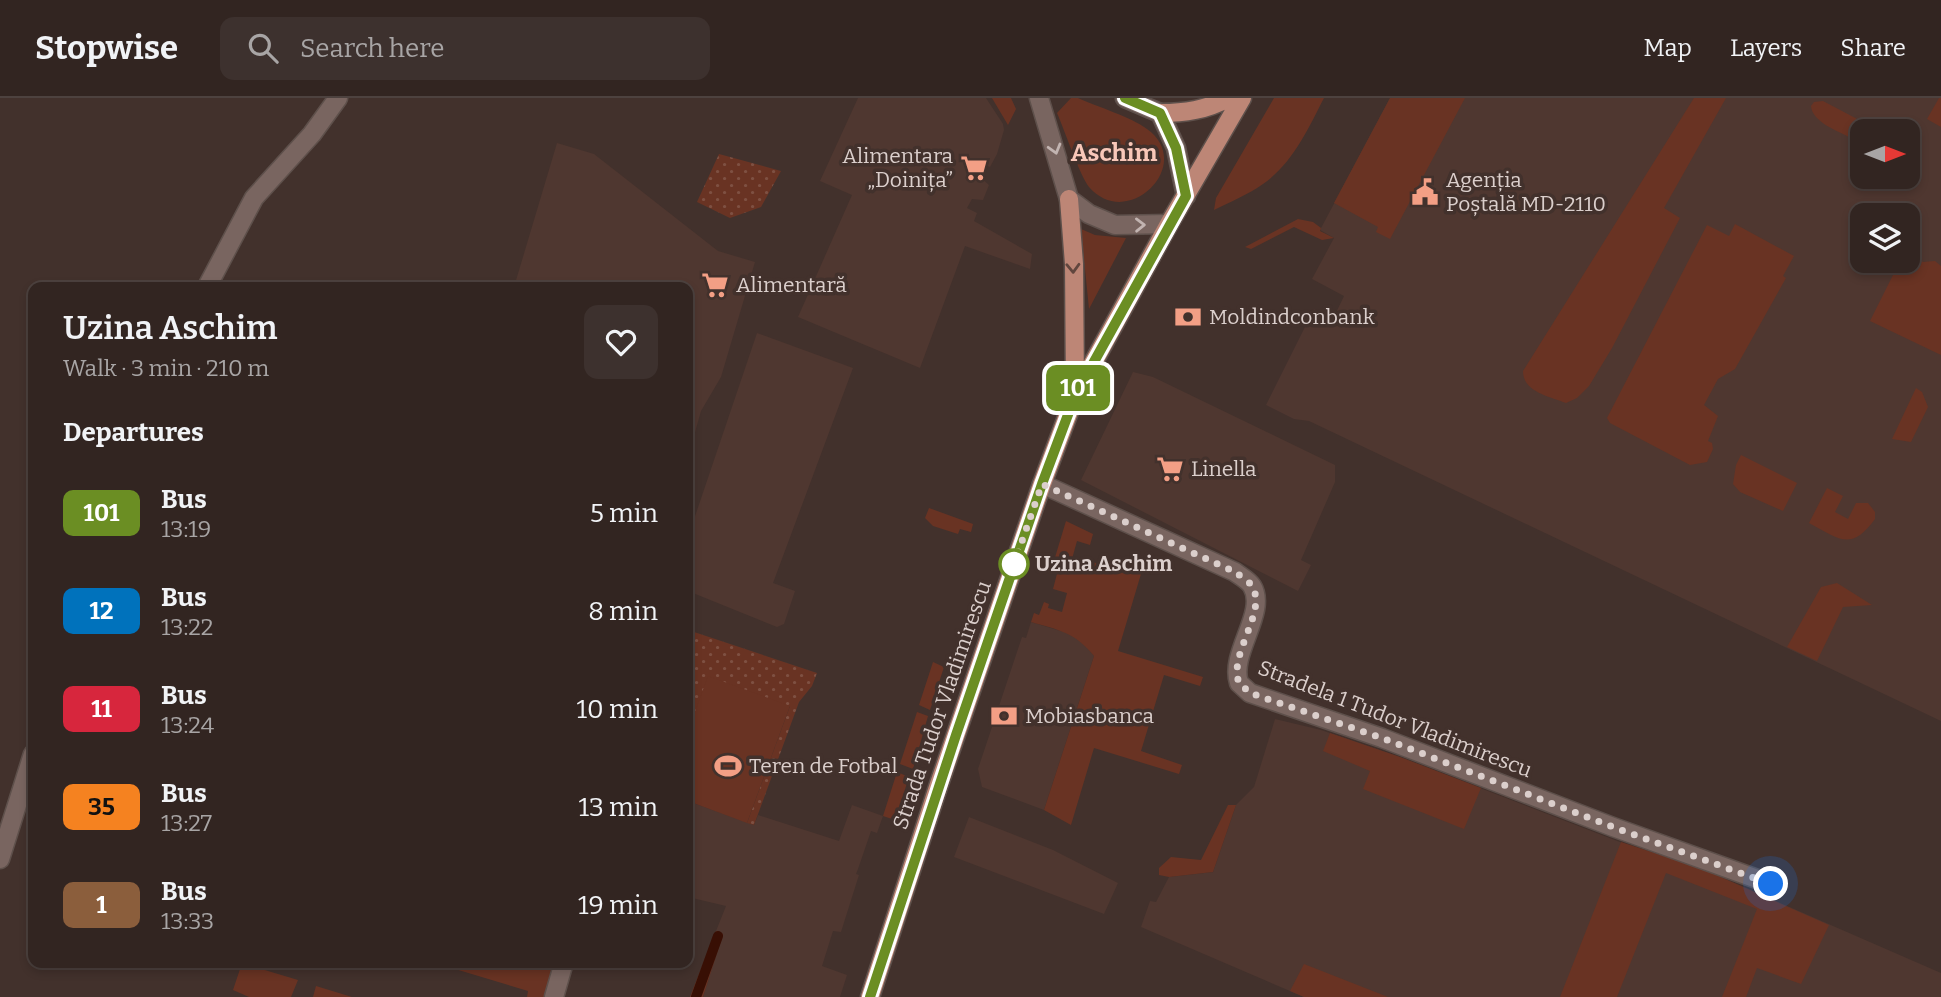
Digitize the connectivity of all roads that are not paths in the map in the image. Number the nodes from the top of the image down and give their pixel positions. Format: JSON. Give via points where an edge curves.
{"nodes":[{"id":1,"x":338,"y":98,"type":"edge"},
{"id":2,"x":1039,"y":98,"type":"edge"},
{"id":3,"x":1125,"y":98,"type":"edge"},
{"id":4,"x":1228,"y":98,"type":"edge"},
{"id":5,"x":1242,"y":98,"type":"edge"},
{"id":6,"x":1160,"y":113,"type":"junction"},
{"id":7,"x":1186,"y":196,"type":"junction"},
{"id":8,"x":1069,"y":200,"type":"junction"},
{"id":9,"x":1169,"y":224,"type":"junction"},
{"id":10,"x":210,"y":282,"type":"edge"},
{"id":11,"x":1075,"y":396,"type":"junction"},
{"id":12,"x":1042,"y":484,"type":"junction"},
{"id":13,"x":28,"y":770,"type":"edge"},
{"id":14,"x":0,"y":859,"type":"edge"},
{"id":15,"x":1771,"y":884,"type":"dead end"},
{"id":16,"x":562,"y":968,"type":"edge"},
{"id":17,"x":554,"y":997,"type":"edge"},
{"id":18,"x":870,"y":997,"type":"edge"}],
"edges":[{"from":1,"to":10,"type":"street","via":[[254,198]]},
{"from":2,"to":8,"type":"street","one_way":true},
{"from":3,"to":6,"type":"street"},
{"from":4,"to":6,"type":"main road","via":[[1186,113]]},
{"from":5,"to":7,"type":"main road","name":"Strada Tudor Vladimirescu"},
{"from":6,"to":7,"type":"street","via":[[1176,148]]},
{"from":7,"to":9,"type":"main road","name":"Strada Tudor Vladimirescu"},
{"from":8,"to":9,"type":"street","one_way":true,"via":[[1115,225]]},
{"from":8,"to":11,"type":"main road","one_way":true},
{"from":9,"to":11,"type":"main road","name":"Strada Tudor Vladimirescu"},
{"from":11,"to":12,"type":"main road","name":"Strada Tudor Vladimirescu"},
{"from":12,"to":15,"type":"street","name":"Stradela 1 Tudor Vladimirescu","via":[[1235,572],[1252,586],[1256,599],[1237,667],[1239,683],[1250,693]]},
{"from":12,"to":18,"type":"main road","name":"Strada Tudor Vladimirescu"},
{"from":13,"to":14,"type":"street"},
{"from":16,"to":17,"type":"street"}]}
